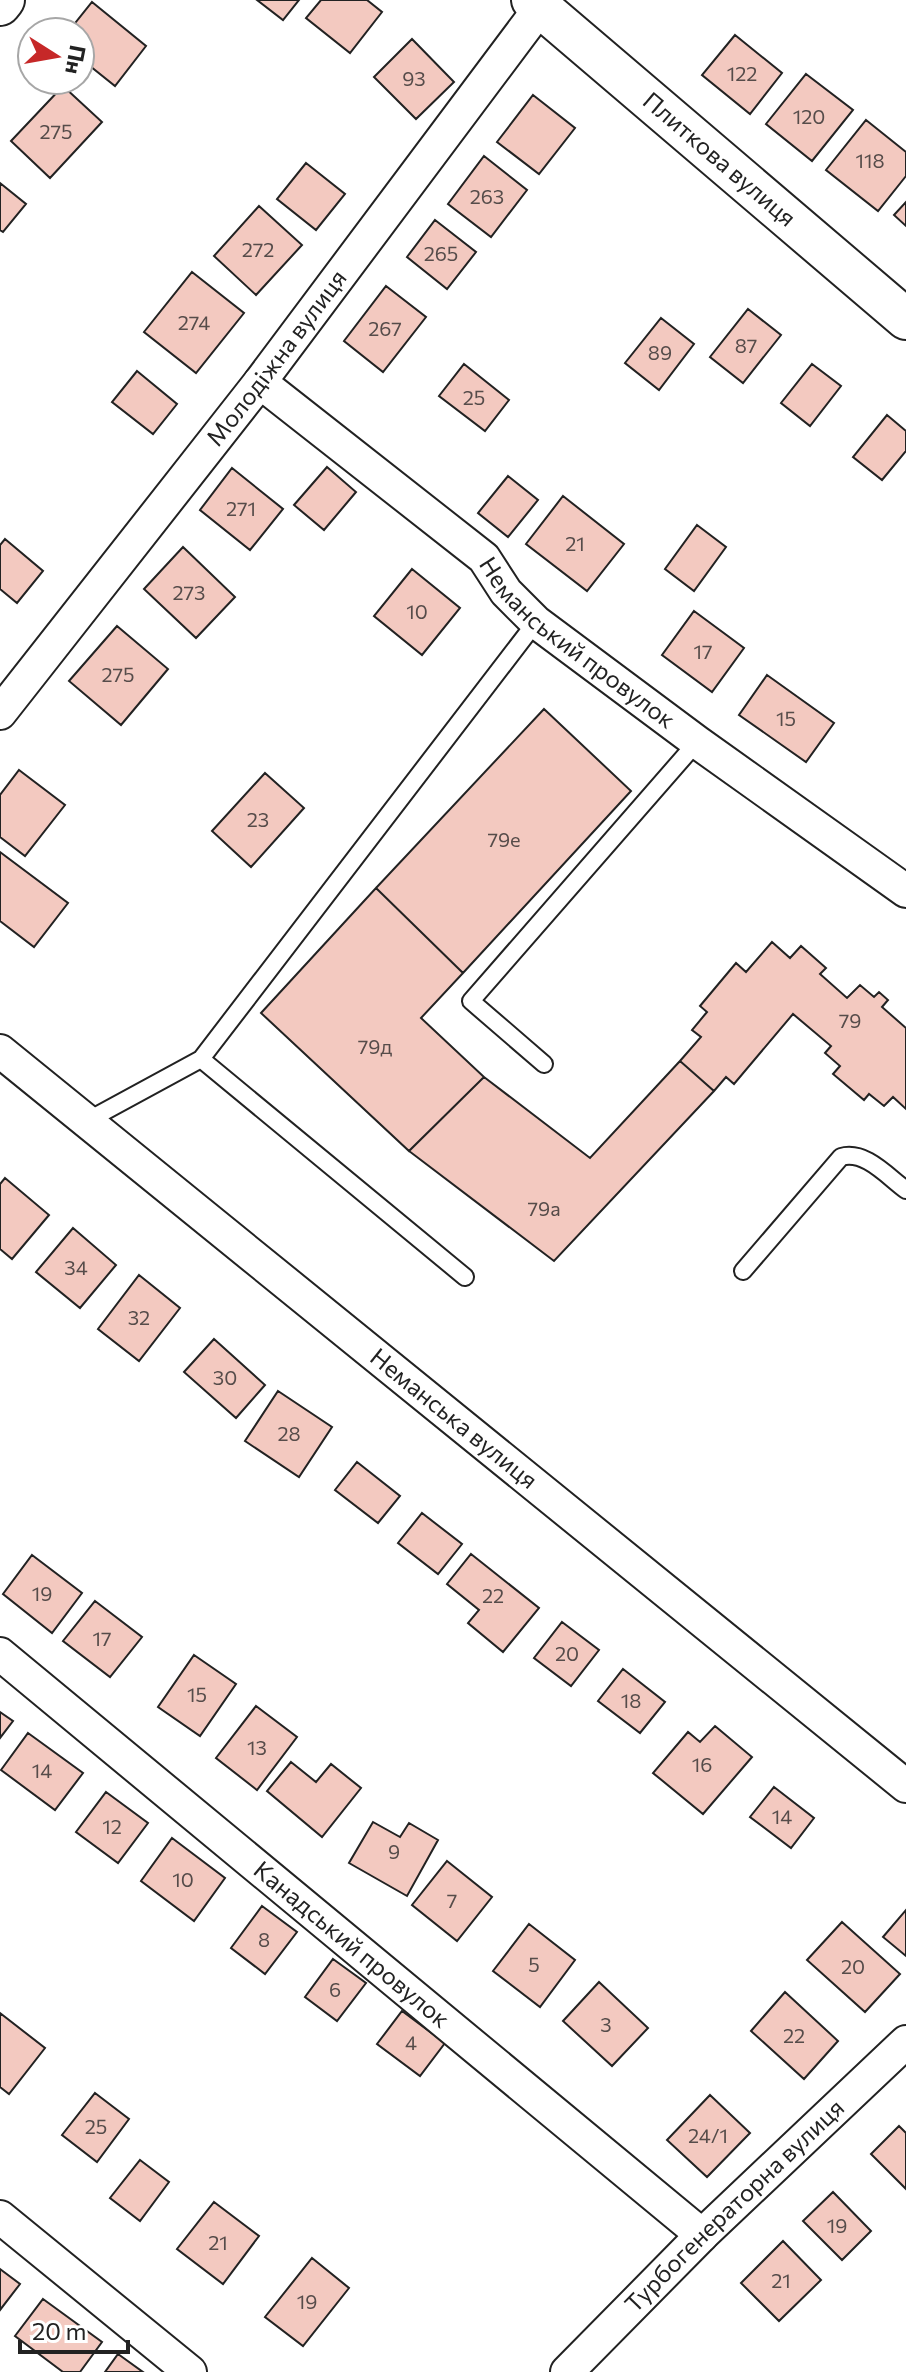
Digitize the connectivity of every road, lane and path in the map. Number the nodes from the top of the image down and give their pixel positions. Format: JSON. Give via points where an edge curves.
{"nodes":[{"id":1,"x":4,"y":0,"type":"edge"},
{"id":2,"x":540,"y":2,"type":"edge"},
{"id":3,"x":0,"y":5,"type":"edge"},
{"id":4,"x":906,"y":319,"type":"edge"},
{"id":5,"x":260,"y":382,"type":"junction"},
{"id":6,"x":536,"y":622,"type":"junction"},
{"id":7,"x":0,"y":713,"type":"edge"},
{"id":8,"x":697,"y":742,"type":"junction"},
{"id":9,"x":906,"y":891,"type":"edge"},
{"id":10,"x":0,"y":1051,"type":"edge"},
{"id":11,"x":201,"y":1059,"type":"junction"},
{"id":12,"x":544,"y":1064,"type":"dead end"},
{"id":13,"x":85,"y":1122,"type":"junction"},
{"id":14,"x":906,"y":1190,"type":"edge"},
{"id":15,"x":743,"y":1271,"type":"dead end"},
{"id":16,"x":465,"y":1277,"type":"dead end"},
{"id":17,"x":0,"y":1654,"type":"edge"},
{"id":18,"x":906,"y":1786,"type":"edge"},
{"id":19,"x":906,"y":2042,"type":"edge"},
{"id":20,"x":0,"y":2217,"type":"edge"},
{"id":21,"x":702,"y":2235,"type":"junction"},
{"id":22,"x":190,"y":2372,"type":"edge"},
{"id":23,"x":567,"y":2372,"type":"edge"}],
"edges":[{"from":1,"to":3,"type":"street"},
{"from":2,"to":4,"type":"street","name":"Плиткова вулиця"},
{"from":2,"to":5,"type":"street","name":"Молодіжна вулиця"},
{"from":5,"to":6,"type":"street","name":"Неманський провулок","via":[[484,558],[506,592]]},
{"from":5,"to":7,"type":"street","name":"Молодіжна вулиця"},
{"from":6,"to":8,"type":"street","name":"Неманський провулок"},
{"from":6,"to":11,"type":"lane"},
{"from":8,"to":9,"type":"street","name":"Неманський провулок"},
{"from":8,"to":12,"type":"lane","via":[[471,1001]]},
{"from":10,"to":13,"type":"street","name":"Неманська вулиця"},
{"from":11,"to":13,"type":"lane"},
{"from":11,"to":16,"type":"lane"},
{"from":13,"to":18,"type":"street","name":"Неманська вулиця"},
{"from":14,"to":15,"type":"lane","via":[[861,1156],[841,1157]]},
{"from":17,"to":21,"type":"street","name":"Канадський провулок"},
{"from":19,"to":21,"type":"street","name":"Турбогенераторна вулиця"},
{"from":20,"to":22,"type":"street"},
{"from":21,"to":23,"type":"street","name":"Турбогенераторна вулиця"}]}
